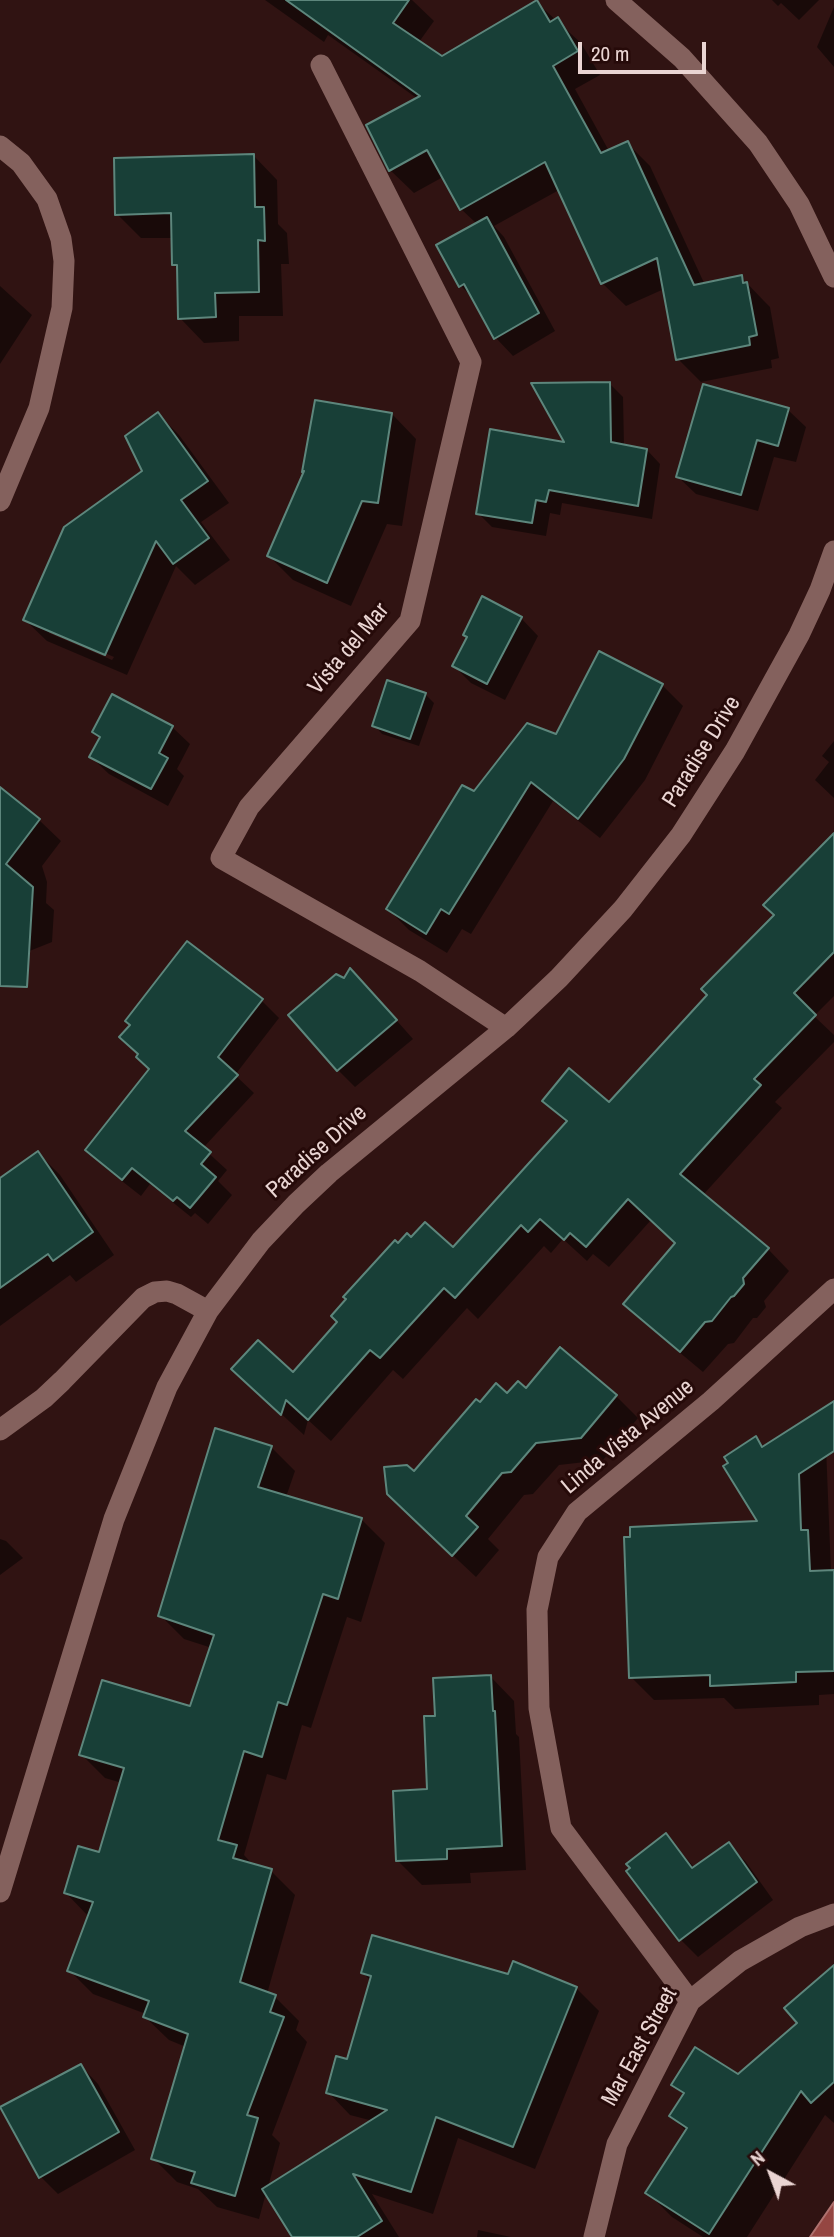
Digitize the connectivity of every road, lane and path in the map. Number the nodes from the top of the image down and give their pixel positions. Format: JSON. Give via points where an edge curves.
{"nodes":[{"id":1,"x":616,"y":0,"type":"edge"},
{"id":2,"x":321,"y":65,"type":"dead end"},
{"id":3,"x":0,"y":146,"type":"edge"},
{"id":4,"x":834,"y":274,"type":"edge"},
{"id":5,"x":0,"y":501,"type":"edge"},
{"id":6,"x":834,"y":551,"type":"edge"},
{"id":7,"x":506,"y":1028,"type":"junction"},
{"id":8,"x":834,"y":1289,"type":"edge"},
{"id":9,"x":208,"y":1311,"type":"junction"},
{"id":10,"x":0,"y":1430,"type":"edge"},
{"id":11,"x":0,"y":1892,"type":"edge"},
{"id":12,"x":834,"y":1914,"type":"edge"},
{"id":13,"x":690,"y":2001,"type":"junction"},
{"id":14,"x":594,"y":2237,"type":"edge"}],
"edges":[{"from":1,"to":4,"type":"street","via":[[682,58],[758,143],[799,204]]},
{"from":2,"to":7,"type":"street","name":"Vista del Mar","via":[[471,362],[410,621],[249,807],[221,858],[419,971]]},
{"from":3,"to":5,"type":"street","via":[[21,163],[47,199],[64,261],[62,308],[39,408]]},
{"from":6,"to":7,"type":"street","name":"Paradise Drive","via":[[777,677],[703,803],[623,909]]},
{"from":7,"to":9,"type":"street","name":"Paradise Drive","via":[[296,1204],[261,1241]]},
{"from":8,"to":13,"type":"street","name":"Linda Vista Avenue","via":[[711,1401],[577,1512],[548,1557],[537,1610],[540,1708],[561,1828]]},
{"from":9,"to":10,"type":"street","via":[[167,1291],[143,1298],[62,1381]]},
{"from":9,"to":11,"type":"street","name":"Paradise Drive","via":[[167,1388],[114,1518]]},
{"from":12,"to":13,"type":"street","name":"Mar East Street","via":[[800,1927],[740,1961]]},
{"from":13,"to":14,"type":"street","name":"Mar East Street","via":[[617,2144]]}]}
